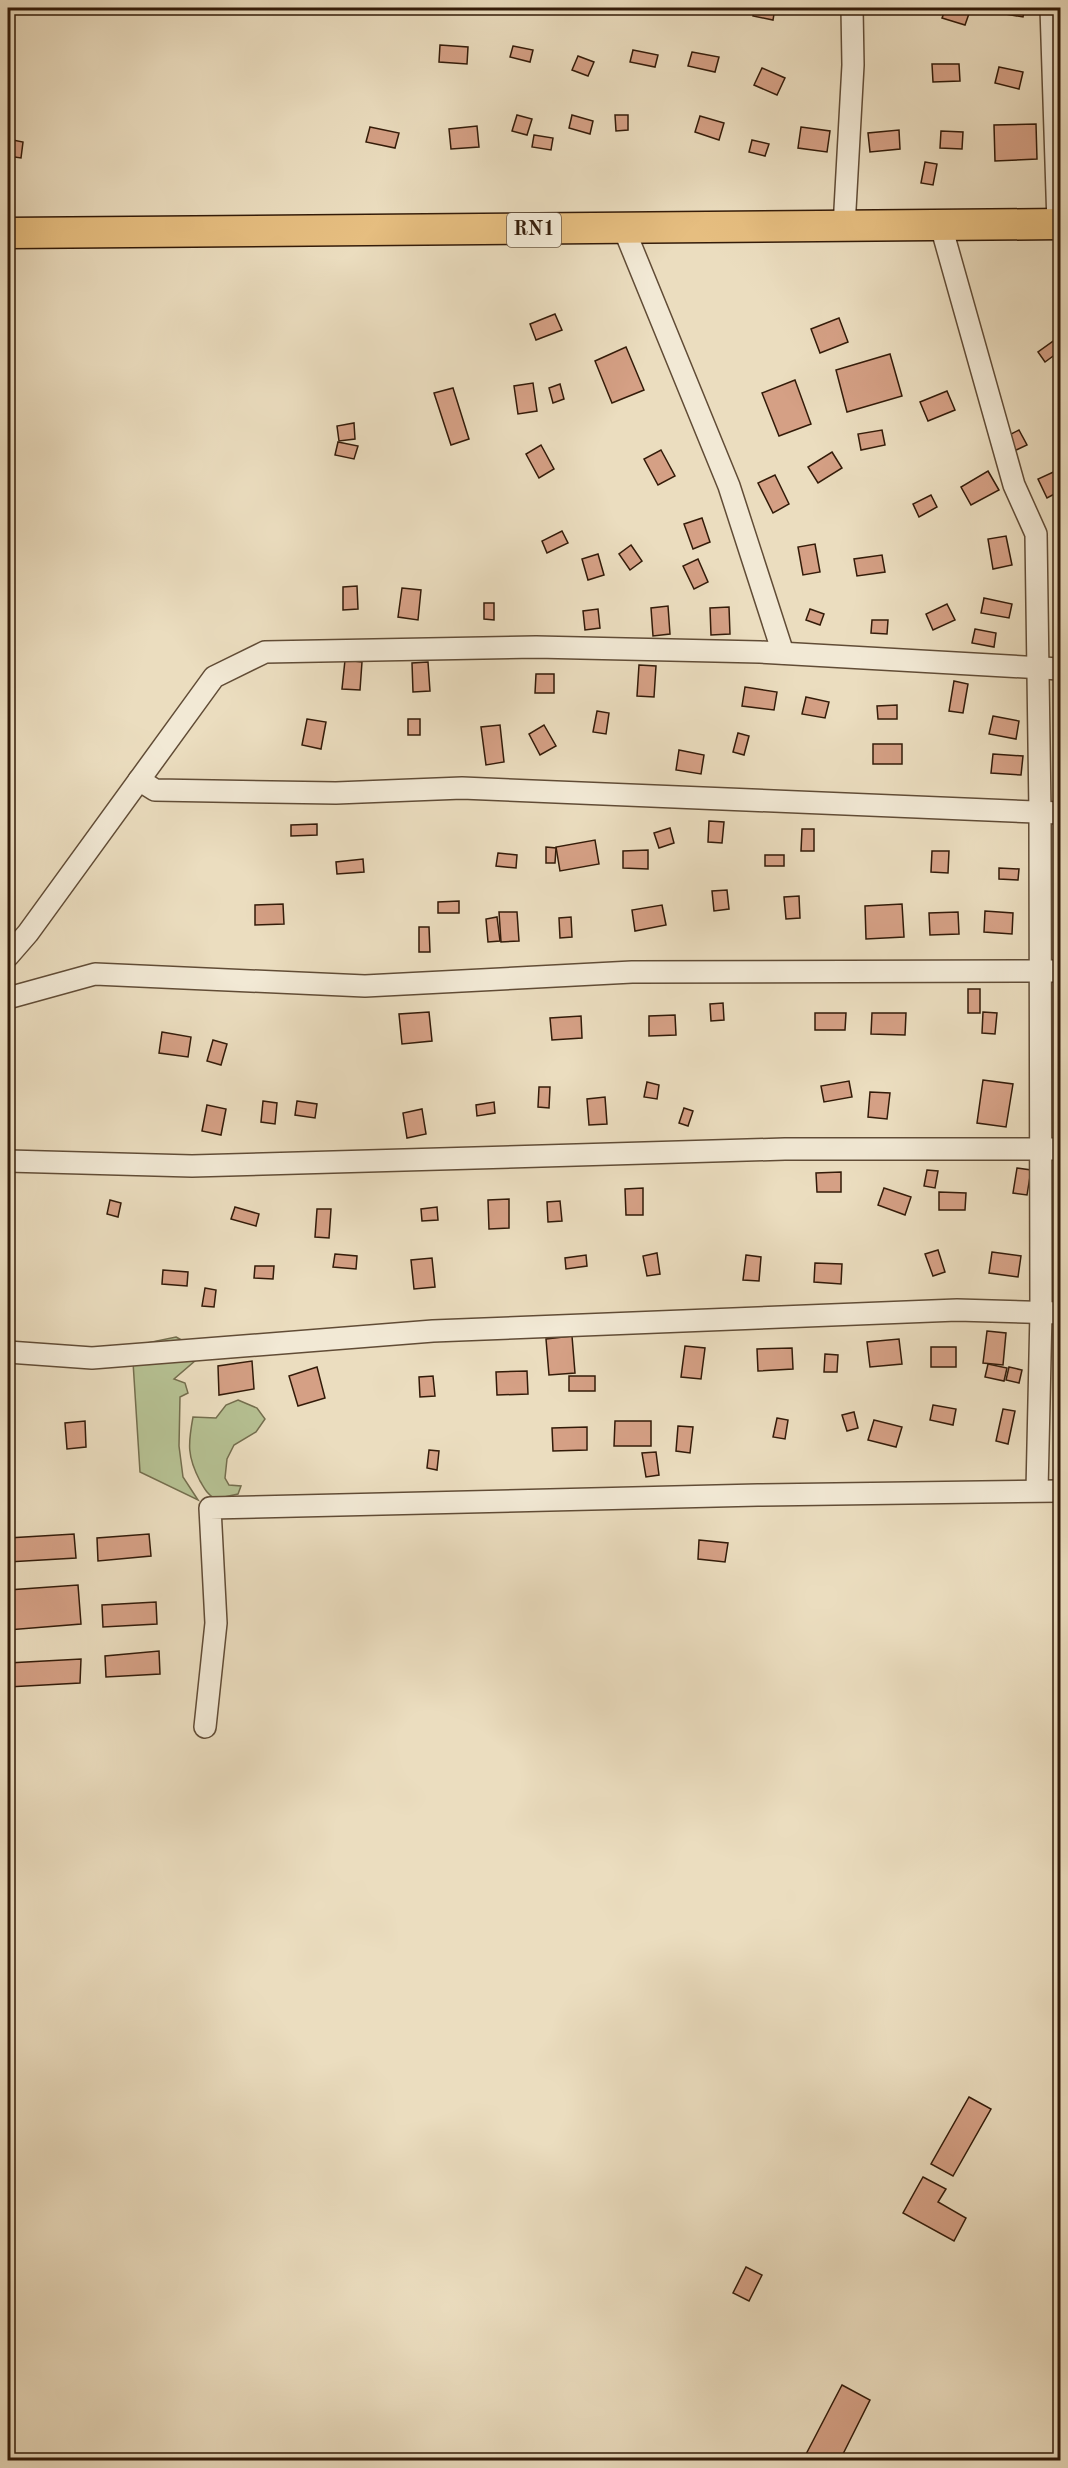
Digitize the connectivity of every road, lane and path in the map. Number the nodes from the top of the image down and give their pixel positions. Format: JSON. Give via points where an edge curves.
{"nodes":[{"id":1,"x":852,"y":8,"type":"edge"},
{"id":2,"x":1051,"y":8,"type":"edge"},
{"id":3,"x":1059,"y":224,"type":"edge"},
{"id":4,"x":941,"y":226,"type":"junction"},
{"id":5,"x":844,"y":227,"type":"junction"},
{"id":6,"x":624,"y":229,"type":"junction"},
{"id":7,"x":8,"y":233,"type":"edge"},
{"id":8,"x":783,"y":653,"type":"junction"},
{"id":9,"x":1038,"y":668,"type":"junction"},
{"id":10,"x":1060,"y":669,"type":"edge"},
{"id":11,"x":140,"y":780,"type":"junction"},
{"id":12,"x":1050,"y":813,"type":"edge"},
{"id":13,"x":8,"y":956,"type":"edge"},
{"id":14,"x":1050,"y":970,"type":"edge"},
{"id":15,"x":8,"y":999,"type":"edge"},
{"id":16,"x":1050,"y":1149,"type":"edge"},
{"id":17,"x":8,"y":1161,"type":"edge"},
{"id":18,"x":1051,"y":1312,"type":"edge"},
{"id":19,"x":8,"y":1352,"type":"edge"},
{"id":20,"x":1037,"y":1490,"type":"junction"},
{"id":21,"x":1060,"y":1491,"type":"edge"},
{"id":22,"x":205,"y":1727,"type":"dead end"}],
"edges":[{"from":1,"to":5,"type":"street","via":[[853,65]]},
{"from":2,"to":3,"type":"street"},
{"from":3,"to":4,"type":"highway","number":"RN1"},
{"from":4,"to":5,"type":"highway","number":"RN1"},
{"from":4,"to":9,"type":"street","via":[[1014,485],[1036,534]]},
{"from":5,"to":6,"type":"highway","number":"RN1"},
{"from":6,"to":7,"type":"highway","number":"RN1"},
{"from":6,"to":8,"type":"street","via":[[729,486]]},
{"from":8,"to":9,"type":"street"},
{"from":8,"to":11,"type":"street","via":[[536,646],[265,652],[214,677]]},
{"from":9,"to":10,"type":"street"},
{"from":9,"to":12,"type":"street"},
{"from":11,"to":12,"type":"street","via":[[155,790],[336,793],[462,788]]},
{"from":11,"to":13,"type":"street"},
{"from":12,"to":14,"type":"street"},
{"from":14,"to":15,"type":"street","via":[[632,972],[365,986],[95,974]]},
{"from":14,"to":16,"type":"street"},
{"from":16,"to":17,"type":"street","via":[[785,1149],[192,1166]]},
{"from":16,"to":18,"type":"street"},
{"from":18,"to":19,"type":"street","via":[[957,1310],[433,1331],[92,1358]]},
{"from":18,"to":20,"type":"street"},
{"from":20,"to":21,"type":"street"},
{"from":20,"to":22,"type":"street","via":[[210,1508],[216,1623]]}]}
